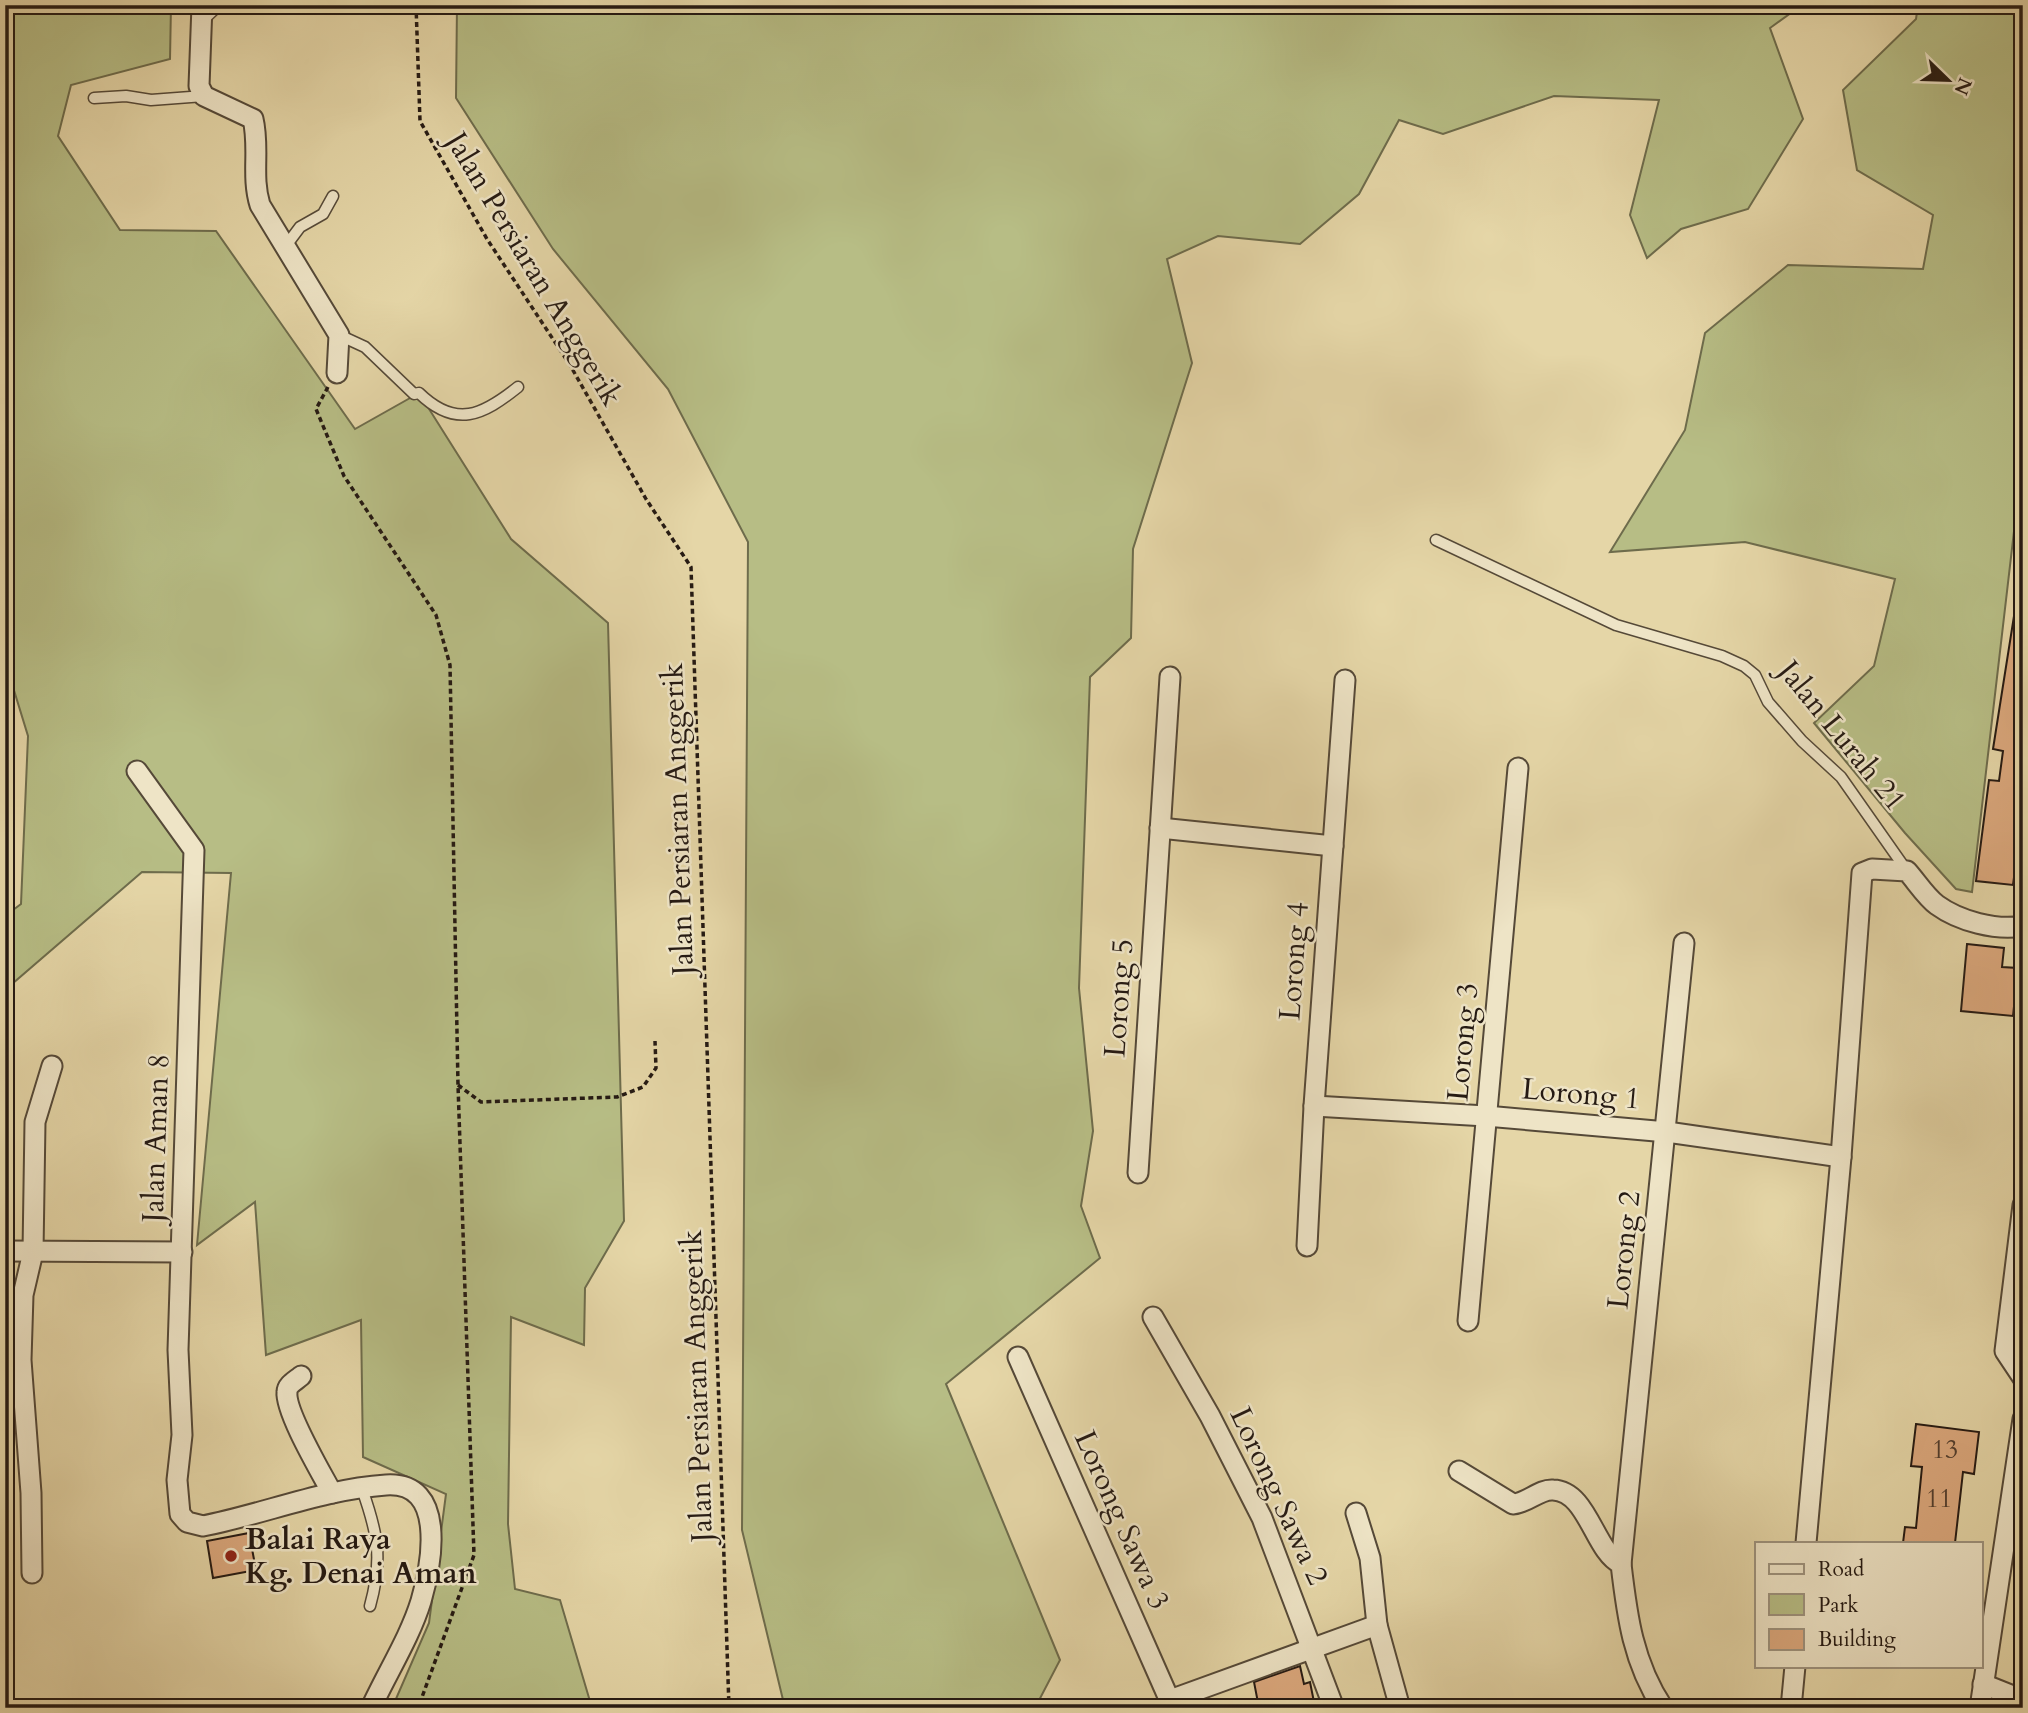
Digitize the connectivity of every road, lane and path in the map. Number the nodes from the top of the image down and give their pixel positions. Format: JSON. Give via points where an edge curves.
{"nodes":[{"id":1,"x":219,"y":5,"type":"edge"},
{"id":2,"x":416,"y":5,"type":"edge"},
{"id":3,"x":202,"y":13,"type":"edge"},
{"id":4,"x":204,"y":96,"type":"junction"},
{"id":5,"x":94,"y":98,"type":"dead end"},
{"id":6,"x":333,"y":196,"type":"dead end"},
{"id":7,"x":285,"y":247,"type":"junction"},
{"id":8,"x":339,"y":335,"type":"junction"},
{"id":9,"x":337,"y":373,"type":"joint"},
{"id":10,"x":519,"y":387,"type":"dead end"},
{"id":11,"x":1436,"y":540,"type":"dead end"},
{"id":12,"x":1170,"y":677,"type":"dead end"},
{"id":13,"x":1345,"y":680,"type":"dead end"},
{"id":14,"x":1518,"y":768,"type":"dead end"},
{"id":15,"x":137,"y":771,"type":"dead end"},
{"id":16,"x":1160,"y":828,"type":"junction"},
{"id":17,"x":1333,"y":846,"type":"junction"},
{"id":18,"x":1907,"y":871,"type":"junction"},
{"id":19,"x":2023,"y":926,"type":"edge"},
{"id":20,"x":1684,"y":943,"type":"dead end"},
{"id":21,"x":655,"y":1041,"type":"dead end"},
{"id":22,"x":52,"y":1066,"type":"dead end"},
{"id":23,"x":458,"y":1086,"type":"junction"},
{"id":24,"x":1314,"y":1106,"type":"junction"},
{"id":25,"x":1486,"y":1116,"type":"junction"},
{"id":26,"x":1667,"y":1132,"type":"junction"},
{"id":27,"x":1841,"y":1157,"type":"junction"},
{"id":28,"x":1138,"y":1173,"type":"dead end"},
{"id":29,"x":2023,"y":1205,"type":"edge"},
{"id":30,"x":1307,"y":1246,"type":"dead end"},
{"id":31,"x":5,"y":1251,"type":"edge"},
{"id":32,"x":33,"y":1252,"type":"junction"},
{"id":33,"x":182,"y":1252,"type":"junction"},
{"id":34,"x":1153,"y":1317,"type":"dead end"},
{"id":35,"x":1468,"y":1321,"type":"dead end"},
{"id":36,"x":1018,"y":1357,"type":"dead end"},
{"id":37,"x":301,"y":1376,"type":"dead end"},
{"id":38,"x":2023,"y":1378,"type":"edge"},
{"id":39,"x":2023,"y":1419,"type":"edge"},
{"id":40,"x":1459,"y":1471,"type":"dead end"},
{"id":41,"x":362,"y":1489,"type":"junction"},
{"id":42,"x":332,"y":1493,"type":"junction"},
{"id":43,"x":1356,"y":1513,"type":"dead end"},
{"id":44,"x":1806,"y":1542,"type":"edge"},
{"id":45,"x":1621,"y":1564,"type":"junction"},
{"id":46,"x":32,"y":1573,"type":"dead end"},
{"id":47,"x":370,"y":1606,"type":"dead end"},
{"id":48,"x":1377,"y":1626,"type":"junction"},
{"id":49,"x":1313,"y":1650,"type":"junction"},
{"id":50,"x":1795,"y":1668,"type":"edge"},
{"id":51,"x":1983,"y":1684,"type":"junction"},
{"id":52,"x":2023,"y":1700,"type":"edge"},
{"id":53,"x":1171,"y":1704,"type":"edge"},
{"id":54,"x":371,"y":1708,"type":"edge"},
{"id":55,"x":418,"y":1708,"type":"edge"},
{"id":56,"x":729,"y":1708,"type":"edge"},
{"id":57,"x":1334,"y":1708,"type":"edge"},
{"id":58,"x":1399,"y":1708,"type":"edge"},
{"id":59,"x":1663,"y":1708,"type":"edge"},
{"id":60,"x":1791,"y":1708,"type":"edge"},
{"id":61,"x":1980,"y":1708,"type":"edge"}],
"edges":[{"from":1,"to":3,"type":"lane"},
{"from":2,"to":56,"type":"path","name":"Jalan Persiaran Anggerik","via":[[420,121],[487,239],[570,365],[646,499],[691,567]]},
{"from":3,"to":4,"type":"street","via":[[199,86]]},
{"from":4,"to":5,"type":"lane"},
{"from":4,"to":7,"type":"street","via":[[253,119],[258,138],[254,185],[260,205]]},
{"from":6,"to":7,"type":"lane","via":[[323,214],[300,227]]},
{"from":7,"to":8,"type":"street"},
{"from":8,"to":9,"type":"street"},
{"from":8,"to":10,"type":"lane","via":[[365,347],[414,394],[448,413],[461,416],[483,411]]},
{"from":9,"to":23,"type":"path","via":[[316,408],[344,476],[436,615],[450,665]]},
{"from":11,"to":18,"type":"lane","name":"Jalan Lurah 21","via":[[1616,625],[1744,666],[1802,741],[1841,777]]},
{"from":12,"to":16,"type":"street","name":"Lorong 5"},
{"from":13,"to":17,"type":"street","name":"Lorong 4"},
{"from":14,"to":25,"type":"street","name":"Lorong 3"},
{"from":15,"to":33,"type":"street","name":"Jalan Aman 8","via":[[194,849]]},
{"from":16,"to":17,"type":"street"},
{"from":16,"to":28,"type":"street","name":"Lorong 5"},
{"from":17,"to":24,"type":"street","name":"Lorong 4"},
{"from":18,"to":19,"type":"street","name":"Jalan Lurah 21","via":[[1936,905],[1974,922],[2008,929]]},
{"from":18,"to":27,"type":"street","via":[[1865,870],[1859,881]]},
{"from":20,"to":26,"type":"street","name":"Lorong 2"},
{"from":21,"to":23,"type":"path","via":[[656,1068],[643,1087],[617,1097],[481,1102]]},
{"from":22,"to":32,"type":"street","via":[[35,1122]]},
{"from":23,"to":55,"type":"path","via":[[474,1555]]},
{"from":24,"to":25,"type":"street","name":"Lorong 1"},
{"from":24,"to":30,"type":"street","name":"Lorong 4"},
{"from":25,"to":26,"type":"street","name":"Lorong 1"},
{"from":25,"to":35,"type":"street","name":"Lorong 3"},
{"from":26,"to":27,"type":"street","name":"Lorong 1"},
{"from":26,"to":45,"type":"street","name":"Lorong 2"},
{"from":27,"to":44,"type":"street"},
{"from":29,"to":38,"type":"street","via":[[2005,1351]]},
{"from":31,"to":32,"type":"street"},
{"from":32,"to":33,"type":"street"},
{"from":32,"to":46,"type":"street","via":[[23,1295],[21,1360]]},
{"from":33,"to":42,"type":"street","name":"Jalan Aman 8","via":[[177,1350],[180,1514],[187,1522],[204,1526]]},
{"from":34,"to":49,"type":"street","name":"Lorong Sawa 2","via":[[1262,1517]]},
{"from":36,"to":53,"type":"street","name":"Lorong Sawa 3"},
{"from":37,"to":42,"type":"street","via":[[286,1389],[287,1396]]},
{"from":39,"to":51,"type":"street"},
{"from":40,"to":45,"type":"street","via":[[1513,1504],[1546,1490],[1558,1490],[1590,1520],[1611,1559]]},
{"from":41,"to":42,"type":"street"},
{"from":41,"to":47,"type":"lane","via":[[377,1534],[379,1574]]},
{"from":41,"to":54,"type":"street","via":[[388,1485],[415,1491],[426,1502],[430,1530],[420,1603]]},
{"from":43,"to":48,"type":"street","via":[[1370,1558]]},
{"from":45,"to":59,"type":"street","name":"Lorong 2","via":[[1628,1629],[1648,1684]]},
{"from":48,"to":49,"type":"street"},
{"from":48,"to":58,"type":"street"},
{"from":49,"to":53,"type":"street"},
{"from":49,"to":57,"type":"street","name":"Lorong Sawa 2"},
{"from":50,"to":60,"type":"street"},
{"from":51,"to":52,"type":"street"},
{"from":51,"to":61,"type":"street"}]}
